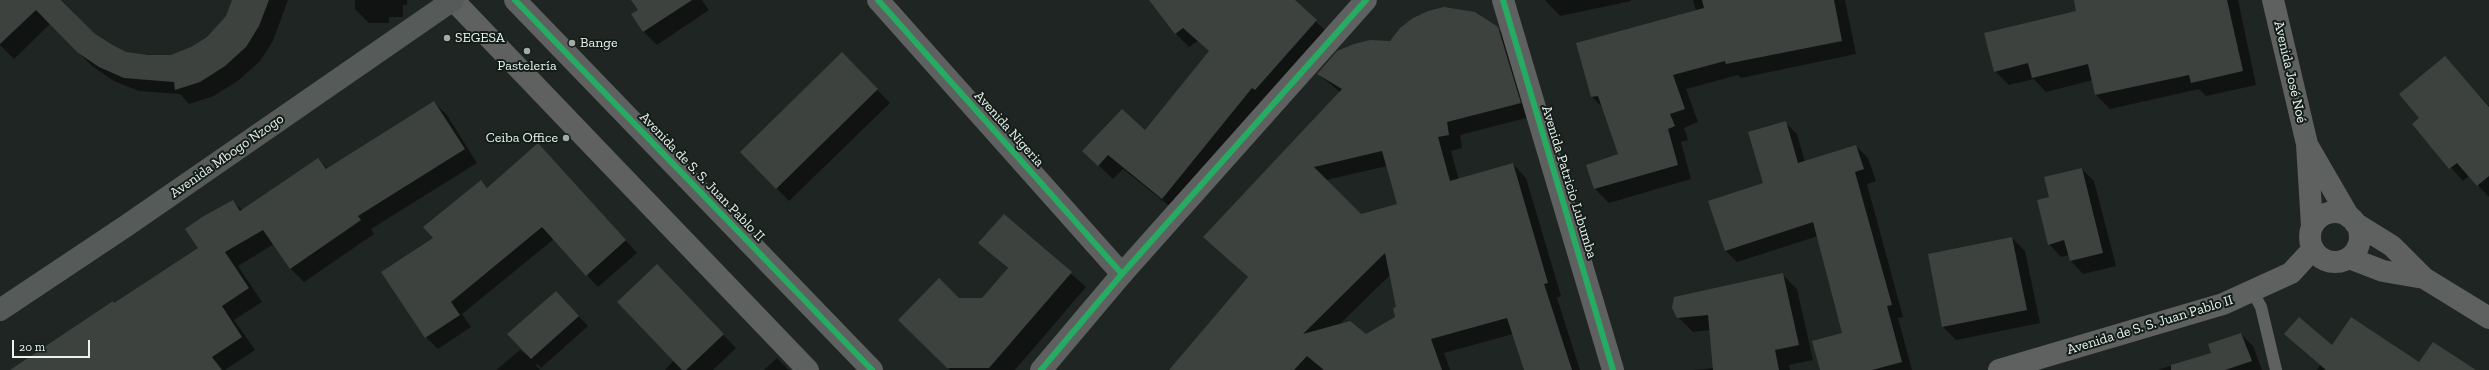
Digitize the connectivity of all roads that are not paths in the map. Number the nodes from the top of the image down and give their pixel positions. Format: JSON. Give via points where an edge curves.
{"nodes":[{"id":1,"x":453,"y":0,"type":"edge"},
{"id":2,"x":515,"y":0,"type":"edge"},
{"id":3,"x":878,"y":0,"type":"edge"},
{"id":4,"x":1366,"y":0,"type":"edge"},
{"id":5,"x":1503,"y":0,"type":"edge"},
{"id":6,"x":2273,"y":0,"type":"edge"},
{"id":7,"x":2306,"y":144,"type":"junction"},
{"id":8,"x":2352,"y":220,"type":"junction"},
{"id":9,"x":2312,"y":226,"type":"junction"},
{"id":10,"x":2313,"y":249,"type":"junction"},
{"id":11,"x":2348,"y":258,"type":"junction"},
{"id":12,"x":1122,"y":274,"type":"junction"},
{"id":13,"x":2424,"y":278,"type":"junction"},
{"id":14,"x":2252,"y":291,"type":"junction"},
{"id":15,"x":0,"y":310,"type":"edge"},
{"id":16,"x":2489,"y":318,"type":"edge"},
{"id":17,"x":808,"y":370,"type":"edge"},
{"id":18,"x":872,"y":370,"type":"edge"},
{"id":19,"x":1041,"y":370,"type":"edge"},
{"id":20,"x":1613,"y":370,"type":"edge"},
{"id":21,"x":1998,"y":370,"type":"edge"},
{"id":22,"x":2276,"y":370,"type":"edge"}],
"edges":[{"from":1,"to":15,"type":"main road","name":"Avenida Mbogo Nzogo"},
{"from":1,"to":17,"type":"street"},
{"from":2,"to":18,"type":"street","name":"Avenida de S. S. Juan Pablo II"},
{"from":3,"to":12,"type":"street","name":"Avenida Nigeria"},
{"from":4,"to":12,"type":"street"},
{"from":5,"to":20,"type":"street","name":"Avenida Patricio Lubumba"},
{"from":6,"to":7,"type":"street","name":"Avenida José Noé"},
{"from":7,"to":8,"type":"street","name":"Avenida José Noé"},
{"from":7,"to":9,"type":"street","name":"Avenida José Noé"},
{"from":8,"to":9,"type":"street","via":[[2341,213],[2332,213],[2321,217]]},
{"from":8,"to":11,"type":"street","via":[[2359,237],[2358,245]]},
{"from":8,"to":13,"type":"street","via":[[2392,246]]},
{"from":9,"to":10,"type":"street","via":[[2310,242]]},
{"from":10,"to":11,"type":"street","via":[[2325,260],[2341,261]]},
{"from":10,"to":14,"type":"street","name":"Avenida de S. S. Juan Pablo II","via":[[2290,273]]},
{"from":11,"to":13,"type":"street","via":[[2383,271]]},
{"from":12,"to":19,"type":"street"},
{"from":13,"to":16,"type":"street"},
{"from":14,"to":21,"type":"street","name":"Avenida de S. S. Juan Pablo II","via":[[2223,304],[2174,320]]},
{"from":14,"to":22,"type":"lane","via":[[2261,307]]}]}
